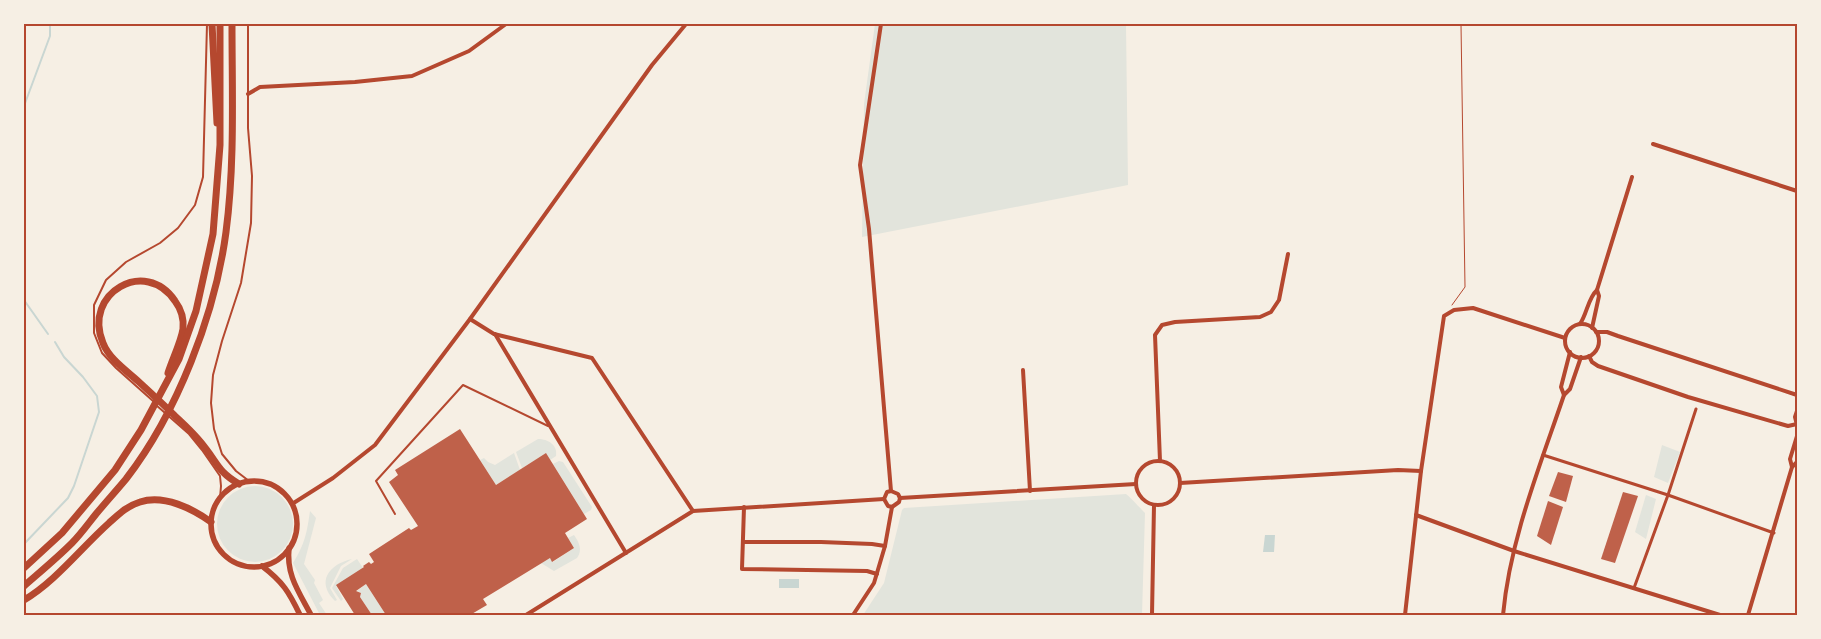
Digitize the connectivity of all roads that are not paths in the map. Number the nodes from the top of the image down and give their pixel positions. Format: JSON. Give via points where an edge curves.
{"nodes":[{"id":1,"x":206,"y":24,"type":"edge"},
{"id":2,"x":212,"y":24,"type":"edge"},
{"id":3,"x":220,"y":24,"type":"edge"},
{"id":4,"x":232,"y":24,"type":"edge"},
{"id":5,"x":248,"y":24,"type":"edge"},
{"id":6,"x":506,"y":24,"type":"edge"},
{"id":7,"x":686,"y":24,"type":"edge"},
{"id":8,"x":881,"y":24,"type":"edge"},
{"id":9,"x":248,"y":94,"type":"junction"},
{"id":10,"x":1653,"y":144,"type":"dead end"},
{"id":11,"x":220,"y":145,"type":"junction"},
{"id":12,"x":1632,"y":177,"type":"dead end"},
{"id":13,"x":1797,"y":191,"type":"edge"},
{"id":14,"x":1288,"y":254,"type":"dead end"},
{"id":15,"x":1597,"y":290,"type":"junction"},
{"id":16,"x":470,"y":319,"type":"junction"},
{"id":17,"x":1580,"y":324,"type":"junction"},
{"id":18,"x":1592,"y":328,"type":"junction"},
{"id":19,"x":1596,"y":332,"type":"junction"},
{"id":20,"x":494,"y":334,"type":"junction"},
{"id":21,"x":1565,"y":338,"type":"junction"},
{"id":22,"x":1570,"y":352,"type":"junction"},
{"id":23,"x":1589,"y":356,"type":"junction"},
{"id":24,"x":1581,"y":357,"type":"junction"},
{"id":25,"x":1023,"y":370,"type":"dead end"},
{"id":26,"x":137,"y":384,"type":"junction"},
{"id":27,"x":162,"y":390,"type":"junction"},
{"id":28,"x":1564,"y":395,"type":"junction"},
{"id":29,"x":1797,"y":395,"type":"edge"},
{"id":30,"x":1696,"y":409,"type":"dead end"},
{"id":31,"x":1797,"y":411,"type":"edge"},
{"id":32,"x":1797,"y":425,"type":"edge"},
{"id":33,"x":550,"y":426,"type":"junction"},
{"id":34,"x":191,"y":433,"type":"junction"},
{"id":35,"x":1797,"y":436,"type":"edge"},
{"id":36,"x":1543,"y":455,"type":"junction"},
{"id":37,"x":1160,"y":462,"type":"junction"},
{"id":38,"x":1797,"y":462,"type":"edge"},
{"id":39,"x":1792,"y":468,"type":"junction"},
{"id":40,"x":1421,"y":470,"type":"junction"},
{"id":41,"x":249,"y":482,"type":"junction"},
{"id":42,"x":1180,"y":483,"type":"junction"},
{"id":43,"x":239,"y":484,"type":"junction"},
{"id":44,"x":1136,"y":484,"type":"junction"},
{"id":45,"x":890,"y":491,"type":"junction"},
{"id":46,"x":1030,"y":491,"type":"junction"},
{"id":47,"x":1668,"y":495,"type":"junction"},
{"id":48,"x":220,"y":498,"type":"junction"},
{"id":49,"x":900,"y":498,"type":"junction"},
{"id":50,"x":884,"y":499,"type":"junction"},
{"id":51,"x":292,"y":504,"type":"junction"},
{"id":52,"x":1154,"y":505,"type":"junction"},
{"id":53,"x":744,"y":507,"type":"junction"},
{"id":54,"x":892,"y":507,"type":"junction"},
{"id":55,"x":693,"y":511,"type":"junction"},
{"id":56,"x":395,"y":514,"type":"dead end"},
{"id":57,"x":1416,"y":515,"type":"junction"},
{"id":58,"x":211,"y":522,"type":"junction"},
{"id":59,"x":1774,"y":533,"type":"junction"},
{"id":60,"x":743,"y":542,"type":"junction"},
{"id":61,"x":885,"y":546,"type":"junction"},
{"id":62,"x":289,"y":548,"type":"junction"},
{"id":63,"x":1514,"y":551,"type":"junction"},
{"id":64,"x":626,"y":553,"type":"junction"},
{"id":65,"x":262,"y":566,"type":"junction"},
{"id":66,"x":24,"y":568,"type":"edge"},
{"id":67,"x":876,"y":574,"type":"junction"},
{"id":68,"x":24,"y":586,"type":"edge"},
{"id":69,"x":1634,"y":588,"type":"junction"},
{"id":70,"x":24,"y":600,"type":"edge"},
{"id":71,"x":300,"y":615,"type":"edge"},
{"id":72,"x":311,"y":615,"type":"edge"},
{"id":73,"x":526,"y":615,"type":"edge"},
{"id":74,"x":852,"y":615,"type":"edge"},
{"id":75,"x":1152,"y":615,"type":"edge"},
{"id":76,"x":1404,"y":615,"type":"edge"},
{"id":77,"x":1503,"y":615,"type":"edge"},
{"id":78,"x":1720,"y":615,"type":"edge"},
{"id":79,"x":1748,"y":615,"type":"edge"}],
"edges":[{"from":1,"to":26,"type":"lane","via":[[204,177],[195,205],[178,228],[160,243],[126,262],[106,280],[94,305],[94,333],[102,353]]},
{"from":2,"to":11,"type":"highway","via":[[215,112]]},
{"from":3,"to":11,"type":"highway"},
{"from":4,"to":68,"type":"highway","via":[[231,166],[226,234],[207,316],[192,360],[153,437],[126,478],[72,543]]},
{"from":5,"to":9,"type":"lane"},
{"from":6,"to":9,"type":"street","via":[[469,51],[412,76],[260,86]]},
{"from":7,"to":16,"type":"street","via":[[652,65]]},
{"from":8,"to":45,"type":"street","via":[[860,165],[869,229]]},
{"from":9,"to":41,"type":"lane","via":[[251,223],[241,283],[213,374],[211,403],[214,429],[222,454]]},
{"from":10,"to":13,"type":"street"},
{"from":11,"to":27,"type":"highway","via":[[213,234],[196,312],[179,360]]},
{"from":12,"to":15,"type":"street"},
{"from":14,"to":37,"type":"street","via":[[1279,300],[1271,312],[1260,317],[1162,325],[1156,335]]},
{"from":15,"to":17,"type":"street","via":[[1592,294]]},
{"from":15,"to":18,"type":"street","via":[[1600,296]]},
{"from":16,"to":20,"type":"street"},
{"from":16,"to":51,"type":"street","via":[[375,445],[333,478]]},
{"from":17,"to":18,"type":"street"},
{"from":17,"to":21,"type":"street","via":[[1572,328]]},
{"from":18,"to":19,"type":"street"},
{"from":19,"to":23,"type":"street","via":[[1598,344]]},
{"from":19,"to":29,"type":"street","via":[[1607,332]]},
{"from":20,"to":33,"type":"street"},
{"from":20,"to":55,"type":"street","via":[[592,358]]},
{"from":21,"to":22,"type":"street"},
{"from":21,"to":40,"type":"street","via":[[1473,308],[1454,310],[1444,316]]},
{"from":22,"to":24,"type":"street"},
{"from":22,"to":28,"type":"street","via":[[1561,387]]},
{"from":23,"to":24,"type":"street"},
{"from":23,"to":32,"type":"street","via":[[1598,366],[1688,397],[1788,426]]},
{"from":24,"to":28,"type":"street","via":[[1570,389]]},
{"from":25,"to":46,"type":"street"},
{"from":26,"to":27,"type":"highway","via":[[103,345],[98,329],[98,315],[111,292],[137,281],[154,283],[170,292],[181,308],[183,329]]},
{"from":26,"to":34,"type":"highway"},
{"from":27,"to":66,"type":"highway","via":[[115,470],[62,533]]},
{"from":28,"to":36,"type":"street"},
{"from":30,"to":47,"type":"street"},
{"from":31,"to":32,"type":"street"},
{"from":33,"to":56,"type":"lane","via":[[462,385],[376,481]]},
{"from":33,"to":64,"type":"street"},
{"from":34,"to":43,"type":"highway","via":[[224,475]]},
{"from":34,"to":48,"type":"lane","via":[[220,476]]},
{"from":35,"to":39,"type":"street","via":[[1790,459]]},
{"from":36,"to":47,"type":"street"},
{"from":36,"to":63,"type":"street"},
{"from":37,"to":42,"type":"street","via":[[1176,471]]},
{"from":37,"to":44,"type":"street","via":[[1140,470]]},
{"from":38,"to":39,"type":"street"},
{"from":39,"to":59,"type":"street"},
{"from":40,"to":42,"type":"street"},
{"from":40,"to":57,"type":"street"},
{"from":41,"to":43,"type":"main road"},
{"from":41,"to":51,"type":"main road","via":[[274,486]]},
{"from":42,"to":52,"type":"street","via":[[1172,500]]},
{"from":43,"to":48,"type":"main road"},
{"from":44,"to":46,"type":"street"},
{"from":44,"to":52,"type":"street","via":[[1142,498]]},
{"from":45,"to":49,"type":"street"},
{"from":45,"to":50,"type":"street"},
{"from":46,"to":49,"type":"street"},
{"from":47,"to":59,"type":"street"},
{"from":47,"to":69,"type":"street"},
{"from":48,"to":58,"type":"main road"},
{"from":49,"to":54,"type":"street"},
{"from":50,"to":53,"type":"street"},
{"from":50,"to":54,"type":"street"},
{"from":51,"to":62,"type":"main road","via":[[297,527]]},
{"from":52,"to":75,"type":"street"},
{"from":53,"to":55,"type":"street"},
{"from":53,"to":60,"type":"street"},
{"from":54,"to":61,"type":"street"},
{"from":55,"to":64,"type":"street"},
{"from":57,"to":63,"type":"street"},
{"from":57,"to":76,"type":"street"},
{"from":58,"to":65,"type":"main road","via":[[215,541],[226,556],[243,565]]},
{"from":58,"to":70,"type":"highway","via":[[175,504],[142,501],[128,507]]},
{"from":59,"to":79,"type":"street"},
{"from":60,"to":61,"type":"street"},
{"from":60,"to":67,"type":"street","via":[[742,569],[867,571]]},
{"from":61,"to":67,"type":"street"},
{"from":62,"to":65,"type":"main road","via":[[282,556]]},
{"from":62,"to":72,"type":"main road","via":[[290,573]]},
{"from":63,"to":69,"type":"street"},
{"from":63,"to":77,"type":"street"},
{"from":64,"to":73,"type":"street"},
{"from":65,"to":71,"type":"main road","via":[[283,584]]},
{"from":67,"to":74,"type":"street","via":[[874,583]]},
{"from":69,"to":78,"type":"street"}]}
